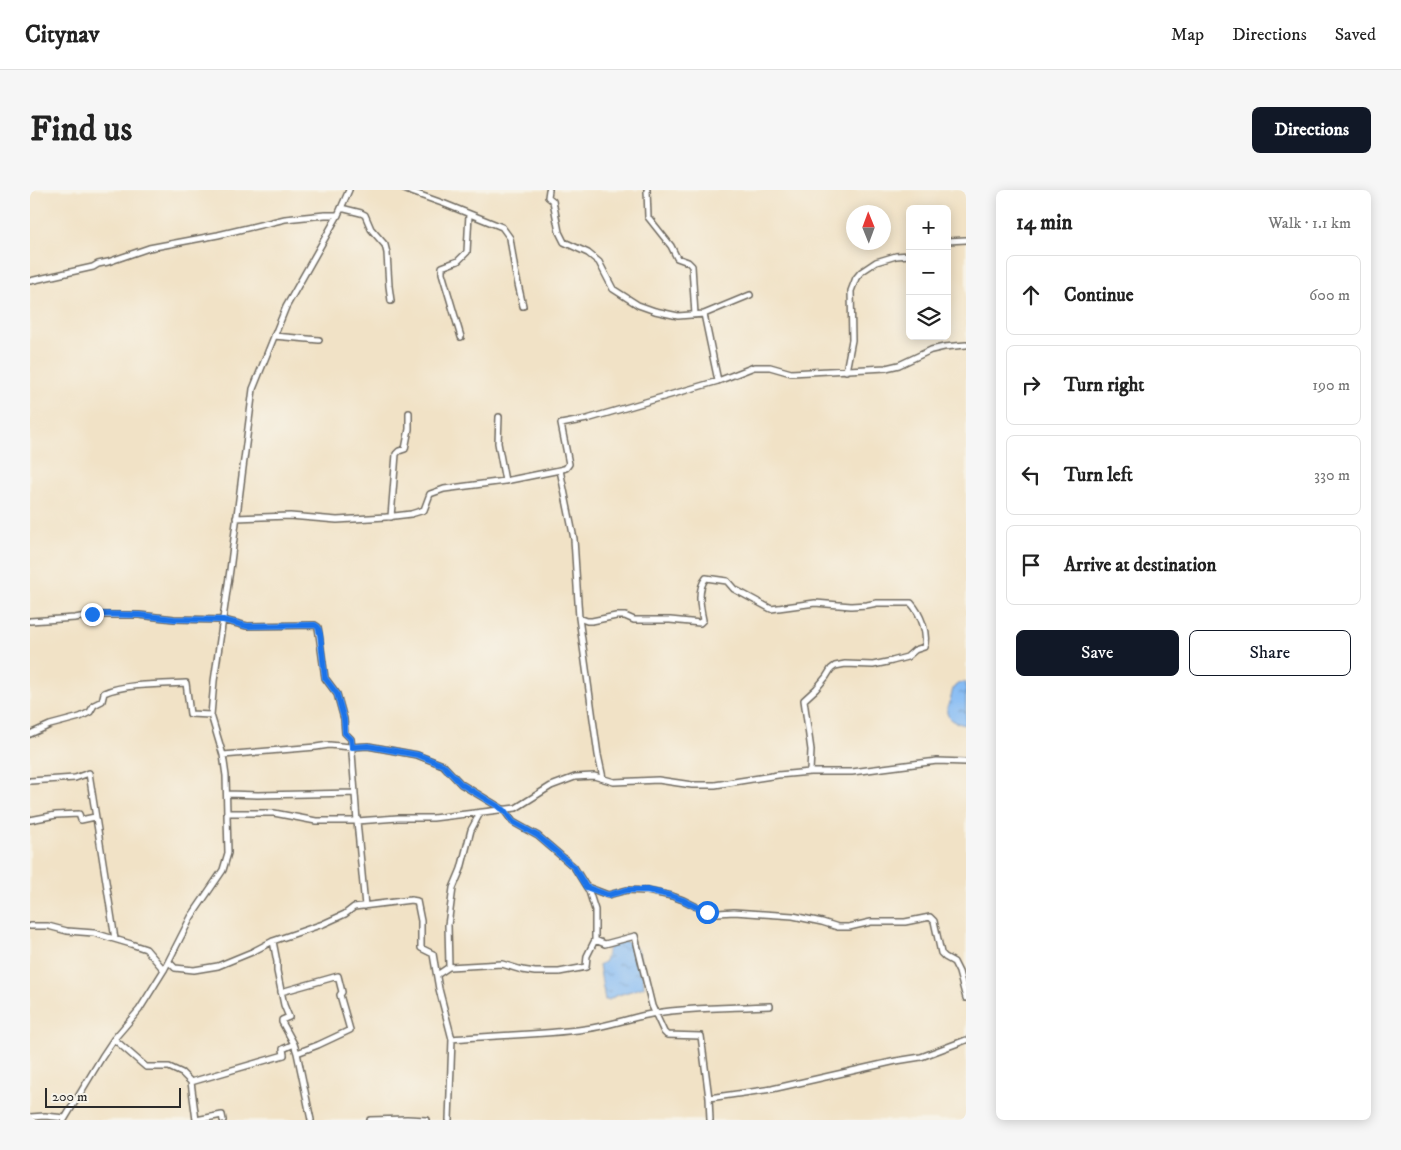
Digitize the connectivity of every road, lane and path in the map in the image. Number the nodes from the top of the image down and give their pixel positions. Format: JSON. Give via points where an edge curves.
{"nodes":[{"id":1,"x":349,"y":190,"type":"edge"},
{"id":2,"x":406,"y":190,"type":"edge"},
{"id":3,"x":549,"y":190,"type":"edge"},
{"id":4,"x":648,"y":190,"type":"edge"},
{"id":5,"x":341,"y":208,"type":"junction"},
{"id":6,"x":469,"y":214,"type":"junction"},
{"id":7,"x":338,"y":215,"type":"junction"},
{"id":8,"x":966,"y":240,"type":"edge"},
{"id":9,"x":951,"y":241,"type":"edge"},
{"id":10,"x":906,"y":255,"type":"edge"},
{"id":11,"x":30,"y":281,"type":"edge"},
{"id":12,"x":750,"y":295,"type":"dead end"},
{"id":13,"x":392,"y":302,"type":"dead end"},
{"id":14,"x":523,"y":306,"type":"dead end"},
{"id":15,"x":696,"y":314,"type":"junction"},
{"id":16,"x":704,"y":314,"type":"junction"},
{"id":17,"x":274,"y":336,"type":"junction"},
{"id":18,"x":461,"y":337,"type":"dead end"},
{"id":19,"x":319,"y":340,"type":"dead end"},
{"id":20,"x":966,"y":345,"type":"edge"},
{"id":21,"x":846,"y":371,"type":"junction"},
{"id":22,"x":718,"y":381,"type":"junction"},
{"id":23,"x":410,"y":413,"type":"dead end"},
{"id":24,"x":499,"y":418,"type":"dead end"},
{"id":25,"x":560,"y":470,"type":"junction"},
{"id":26,"x":505,"y":481,"type":"junction"},
{"id":27,"x":391,"y":517,"type":"junction"},
{"id":28,"x":236,"y":518,"type":"junction"},
{"id":29,"x":579,"y":618,"type":"junction"},
{"id":30,"x":223,"y":620,"type":"junction"},
{"id":31,"x":30,"y":621,"type":"edge"},
{"id":32,"x":211,"y":715,"type":"junction"},
{"id":33,"x":30,"y":734,"type":"edge"},
{"id":34,"x":352,"y":747,"type":"junction"},
{"id":35,"x":223,"y":756,"type":"junction"},
{"id":36,"x":966,"y":762,"type":"edge"},
{"id":37,"x":810,"y":772,"type":"junction"},
{"id":38,"x":603,"y":778,"type":"junction"},
{"id":39,"x":30,"y":781,"type":"edge"},
{"id":40,"x":226,"y":794,"type":"junction"},
{"id":41,"x":355,"y":794,"type":"junction"},
{"id":42,"x":504,"y":810,"type":"junction"},
{"id":43,"x":227,"y":813,"type":"junction"},
{"id":44,"x":480,"y":814,"type":"junction"},
{"id":45,"x":95,"y":817,"type":"junction"},
{"id":46,"x":30,"y":820,"type":"edge"},
{"id":47,"x":357,"y":821,"type":"junction"},
{"id":48,"x":586,"y":887,"type":"junction"},
{"id":49,"x":365,"y":906,"type":"junction"},
{"id":50,"x":30,"y":926,"type":"edge"},
{"id":51,"x":115,"y":939,"type":"junction"},
{"id":52,"x":595,"y":940,"type":"junction"},
{"id":53,"x":273,"y":941,"type":"junction"},
{"id":54,"x":169,"y":962,"type":"junction"},
{"id":55,"x":449,"y":967,"type":"junction"},
{"id":56,"x":164,"y":970,"type":"junction"},
{"id":57,"x":437,"y":975,"type":"junction"},
{"id":58,"x":281,"y":992,"type":"junction"},
{"id":59,"x":966,"y":998,"type":"edge"},
{"id":60,"x":770,"y":1006,"type":"dead end"},
{"id":61,"x":655,"y":1013,"type":"junction"},
{"id":62,"x":452,"y":1039,"type":"junction"},
{"id":63,"x":114,"y":1040,"type":"junction"},
{"id":64,"x":966,"y":1040,"type":"edge"},
{"id":65,"x":294,"y":1044,"type":"junction"},
{"id":66,"x":297,"y":1053,"type":"junction"},
{"id":67,"x":191,"y":1082,"type":"junction"},
{"id":68,"x":709,"y":1098,"type":"junction"},
{"id":69,"x":30,"y":1117,"type":"edge"},
{"id":70,"x":64,"y":1119,"type":"edge"},
{"id":71,"x":196,"y":1120,"type":"edge"},
{"id":72,"x":223,"y":1120,"type":"edge"},
{"id":73,"x":311,"y":1120,"type":"edge"},
{"id":74,"x":370,"y":1120,"type":"edge"},
{"id":75,"x":426,"y":1120,"type":"edge"},
{"id":76,"x":449,"y":1120,"type":"edge"},
{"id":77,"x":710,"y":1120,"type":"edge"}],
"edges":[{"from":1,"to":5,"type":"street"},
{"from":2,"to":6,"type":"street"},
{"from":3,"to":15,"type":"street","via":[[548,197],[553,201],[564,242],[599,262],[613,289],[638,305],[655,311],[678,316]]},
{"from":4,"to":15,"type":"street","via":[[648,217],[677,258],[692,266]]},
{"from":5,"to":7,"type":"street"},
{"from":5,"to":13,"type":"street","via":[[365,215],[371,229],[385,245]]},
{"from":6,"to":14,"type":"street","via":[[502,227],[510,238]]},
{"from":6,"to":18,"type":"street","via":[[467,252],[458,261],[442,267]]},
{"from":7,"to":11,"type":"street","via":[[285,220],[149,248],[93,267]]},
{"from":7,"to":17,"type":"street","via":[[286,307]]},
{"from":8,"to":9,"type":"street"},
{"from":10,"to":21,"type":"street","via":[[876,262],[856,278],[851,291],[852,340]]},
{"from":12,"to":16,"type":"street"},
{"from":15,"to":16,"type":"street"},
{"from":16,"to":22,"type":"street"},
{"from":17,"to":19,"type":"street"},
{"from":17,"to":28,"type":"street","via":[[252,389]]},
{"from":20,"to":21,"type":"street","via":[[931,350],[891,367]]},
{"from":21,"to":22,"type":"street","via":[[790,373],[770,366],[750,368]]},
{"from":22,"to":25,"type":"street","via":[[561,424],[569,464]]},
{"from":23,"to":27,"type":"street","via":[[405,449],[396,454]]},
{"from":24,"to":26,"type":"street","via":[[498,443]]},
{"from":25,"to":26,"type":"street"},
{"from":25,"to":29,"type":"street","via":[[574,539]]},
{"from":26,"to":27,"type":"street","via":[[444,489],[430,494],[424,510]]},
{"from":27,"to":28,"type":"street","via":[[337,520],[290,516]]},
{"from":28,"to":30,"type":"street"},
{"from":29,"to":37,"type":"street","via":[[592,621],[625,616],[634,620],[700,623],[703,620],[700,608],[702,582],[706,578],[727,581],[734,589],[771,609],[815,603],[851,606],[910,603],[923,627],[924,647],[892,661],[873,665],[839,665],[804,700],[811,750]]},
{"from":29,"to":38,"type":"street"},
{"from":30,"to":31,"type":"street","via":[[92,614]]},
{"from":30,"to":32,"type":"street"},
{"from":30,"to":34,"type":"street","via":[[247,626],[318,627],[325,678],[337,694],[345,733],[351,739]]},
{"from":32,"to":33,"type":"street","via":[[190,714],[186,683],[145,686],[111,690],[104,693],[102,701],[90,712]]},
{"from":32,"to":35,"type":"street"},
{"from":34,"to":35,"type":"street","via":[[330,745]]},
{"from":34,"to":41,"type":"street"},
{"from":34,"to":42,"type":"street","via":[[368,746],[418,755],[443,765],[461,784]]},
{"from":35,"to":40,"type":"street"},
{"from":36,"to":37,"type":"street","via":[[937,761],[852,772]]},
{"from":37,"to":38,"type":"street","via":[[715,785],[658,780],[614,782]]},
{"from":38,"to":42,"type":"street","via":[[575,777],[552,786],[516,808]]},
{"from":39,"to":45,"type":"street","via":[[75,778],[89,773]]},
{"from":40,"to":41,"type":"street"},
{"from":40,"to":43,"type":"street"},
{"from":41,"to":47,"type":"street"},
{"from":42,"to":44,"type":"street"},
{"from":42,"to":48,"type":"street","via":[[513,822],[538,836],[574,867]]},
{"from":43,"to":47,"type":"street","via":[[274,813],[316,821]]},
{"from":43,"to":54,"type":"street","via":[[228,854],[223,870],[192,917]]},
{"from":44,"to":47,"type":"street"},
{"from":44,"to":55,"type":"street","via":[[471,830],[453,888],[448,925]]},
{"from":45,"to":46,"type":"street","via":[[81,820],[79,814],[56,815]]},
{"from":45,"to":51,"type":"street"},
{"from":47,"to":49,"type":"street"},
{"from":48,"to":52,"type":"street","via":[[595,910]]},
{"from":48,"to":59,"type":"street","via":[[608,895],[627,890],[647,890],[683,900],[707,912],[793,916],[838,927],[930,917],[934,920],[941,953],[954,962]]},
{"from":49,"to":53,"type":"street","via":[[354,907],[323,924]]},
{"from":49,"to":57,"type":"street","via":[[417,901],[421,948],[433,954]]},
{"from":50,"to":51,"type":"street","via":[[94,932]]},
{"from":51,"to":56,"type":"street","via":[[146,949]]},
{"from":52,"to":55,"type":"street","via":[[587,956],[586,967],[559,972],[535,972],[502,964]]},
{"from":52,"to":61,"type":"street","via":[[604,944],[635,936]]},
{"from":53,"to":54,"type":"street","via":[[218,966],[194,970],[175,968]]},
{"from":53,"to":58,"type":"street"},
{"from":54,"to":56,"type":"street"},
{"from":55,"to":57,"type":"street"},
{"from":56,"to":63,"type":"street","via":[[139,1010]]},
{"from":57,"to":62,"type":"street"},
{"from":58,"to":65,"type":"street","via":[[289,1017],[282,1022]]},
{"from":58,"to":66,"type":"street","via":[[338,976],[350,1030]]},
{"from":60,"to":61,"type":"street"},
{"from":61,"to":62,"type":"street","via":[[586,1029]]},
{"from":61,"to":68,"type":"street","via":[[667,1035],[702,1036]]},
{"from":62,"to":76,"type":"street"},
{"from":63,"to":67,"type":"street","via":[[146,1067],[169,1067],[182,1072]]},
{"from":63,"to":70,"type":"street"},
{"from":64,"to":68,"type":"street","via":[[921,1057],[772,1089]]},
{"from":65,"to":66,"type":"street"},
{"from":65,"to":67,"type":"street","via":[[283,1048],[284,1055]]},
{"from":66,"to":73,"type":"street"},
{"from":67,"to":71,"type":"street"},
{"from":68,"to":77,"type":"street"},
{"from":69,"to":70,"type":"street"},
{"from":71,"to":72,"type":"street","via":[[222,1115]]},
{"from":74,"to":75,"type":"street"}]}
